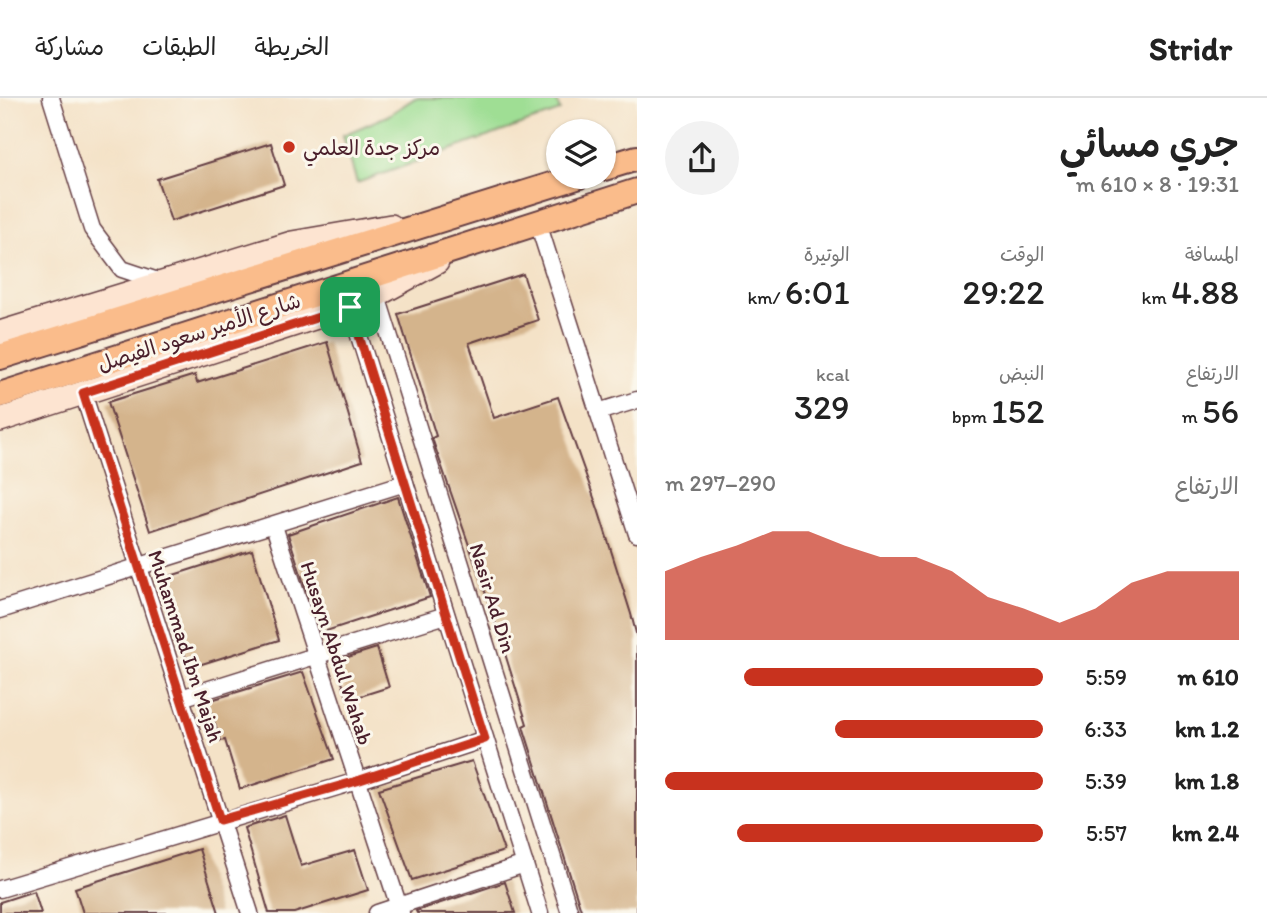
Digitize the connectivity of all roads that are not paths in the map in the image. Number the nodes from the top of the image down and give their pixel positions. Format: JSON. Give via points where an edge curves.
{"nodes":[{"id":1,"x":51,"y":98,"type":"edge"},
{"id":2,"x":637,"y":158,"type":"edge"},
{"id":3,"x":616,"y":165,"type":"edge"},
{"id":4,"x":546,"y":186,"type":"edge"},
{"id":5,"x":637,"y":191,"type":"edge"},
{"id":6,"x":443,"y":218,"type":"junction"},
{"id":7,"x":538,"y":223,"type":"junction"},
{"id":8,"x":463,"y":247,"type":"junction"},
{"id":9,"x":164,"y":283,"type":"junction"},
{"id":10,"x":377,"y":296,"type":"junction"},
{"id":11,"x":350,"y":307,"type":"junction"},
{"id":12,"x":0,"y":333,"type":"edge"},
{"id":13,"x":0,"y":357,"type":"edge"},
{"id":14,"x":83,"y":393,"type":"junction"},
{"id":15,"x":0,"y":395,"type":"edge"},
{"id":16,"x":637,"y":400,"type":"edge"},
{"id":17,"x":598,"y":412,"type":"junction"},
{"id":18,"x":0,"y":420,"type":"edge"},
{"id":19,"x":405,"y":483,"type":"junction"},
{"id":20,"x":274,"y":526,"type":"junction"},
{"id":21,"x":637,"y":534,"type":"edge"},
{"id":22,"x":139,"y":566,"type":"junction"},
{"id":23,"x":0,"y":610,"type":"edge"},
{"id":24,"x":446,"y":615,"type":"junction"},
{"id":25,"x":316,"y":656,"type":"junction"},
{"id":26,"x":181,"y":698,"type":"junction"},
{"id":27,"x":485,"y":739,"type":"junction"},
{"id":28,"x":357,"y":781,"type":"junction"},
{"id":29,"x":220,"y":820,"type":"junction"},
{"id":30,"x":525,"y":864,"type":"junction"},
{"id":31,"x":0,"y":889,"type":"edge"},
{"id":32,"x":400,"y":909,"type":"edge"},
{"id":33,"x":250,"y":913,"type":"edge"},
{"id":34,"x":377,"y":913,"type":"edge"},
{"id":35,"x":540,"y":913,"type":"edge"},
{"id":36,"x":570,"y":913,"type":"edge"}],
"edges":[{"from":1,"to":9,"type":"street","via":[[92,229],[122,269]]},
{"from":2,"to":3,"type":"main road"},
{"from":4,"to":6,"type":"main road","name":"شارع الأمير سعود الفيصل"},
{"from":5,"to":7,"type":"main road","name":"شارع الأمير سعود الفيصل"},
{"from":6,"to":9,"type":"street","via":[[292,243]]},
{"from":6,"to":13,"type":"main road","name":"شارع الأمير سعود الفيصل"},
{"from":7,"to":8,"type":"main road","name":"شارع الأمير سعود الفيصل"},
{"from":7,"to":17,"type":"street"},
{"from":8,"to":10,"type":"street"},
{"from":8,"to":15,"type":"main road","name":"شارع الأمير سعود الفيصل"},
{"from":9,"to":12,"type":"street"},
{"from":10,"to":11,"type":"street"},
{"from":10,"to":36,"type":"street","name":"Nasir Ad Din"},
{"from":11,"to":14,"type":"street"},
{"from":11,"to":19,"type":"street"},
{"from":14,"to":18,"type":"street"},
{"from":14,"to":22,"type":"street","name":"Muhammad Ibn Majah"},
{"from":16,"to":17,"type":"street"},
{"from":17,"to":21,"type":"street"},
{"from":19,"to":20,"type":"street"},
{"from":19,"to":24,"type":"street"},
{"from":20,"to":22,"type":"street"},
{"from":20,"to":25,"type":"street","name":"Husayn Abdul Wahab"},
{"from":22,"to":23,"type":"street"},
{"from":22,"to":26,"type":"street","name":"Muhammad Ibn Majah"},
{"from":24,"to":25,"type":"street"},
{"from":24,"to":27,"type":"street"},
{"from":25,"to":26,"type":"street"},
{"from":25,"to":28,"type":"street","name":"Husayn Abdul Wahab"},
{"from":26,"to":29,"type":"street","name":"Muhammad Ibn Majah"},
{"from":27,"to":28,"type":"street"},
{"from":27,"to":30,"type":"street"},
{"from":28,"to":29,"type":"street"},
{"from":28,"to":32,"type":"street","name":"Husayn Abdul Wahab"},
{"from":29,"to":31,"type":"street"},
{"from":29,"to":33,"type":"street","name":"Muhammad Ibn Majah"},
{"from":30,"to":32,"type":"street"},
{"from":30,"to":35,"type":"street"},
{"from":32,"to":34,"type":"street"}]}
